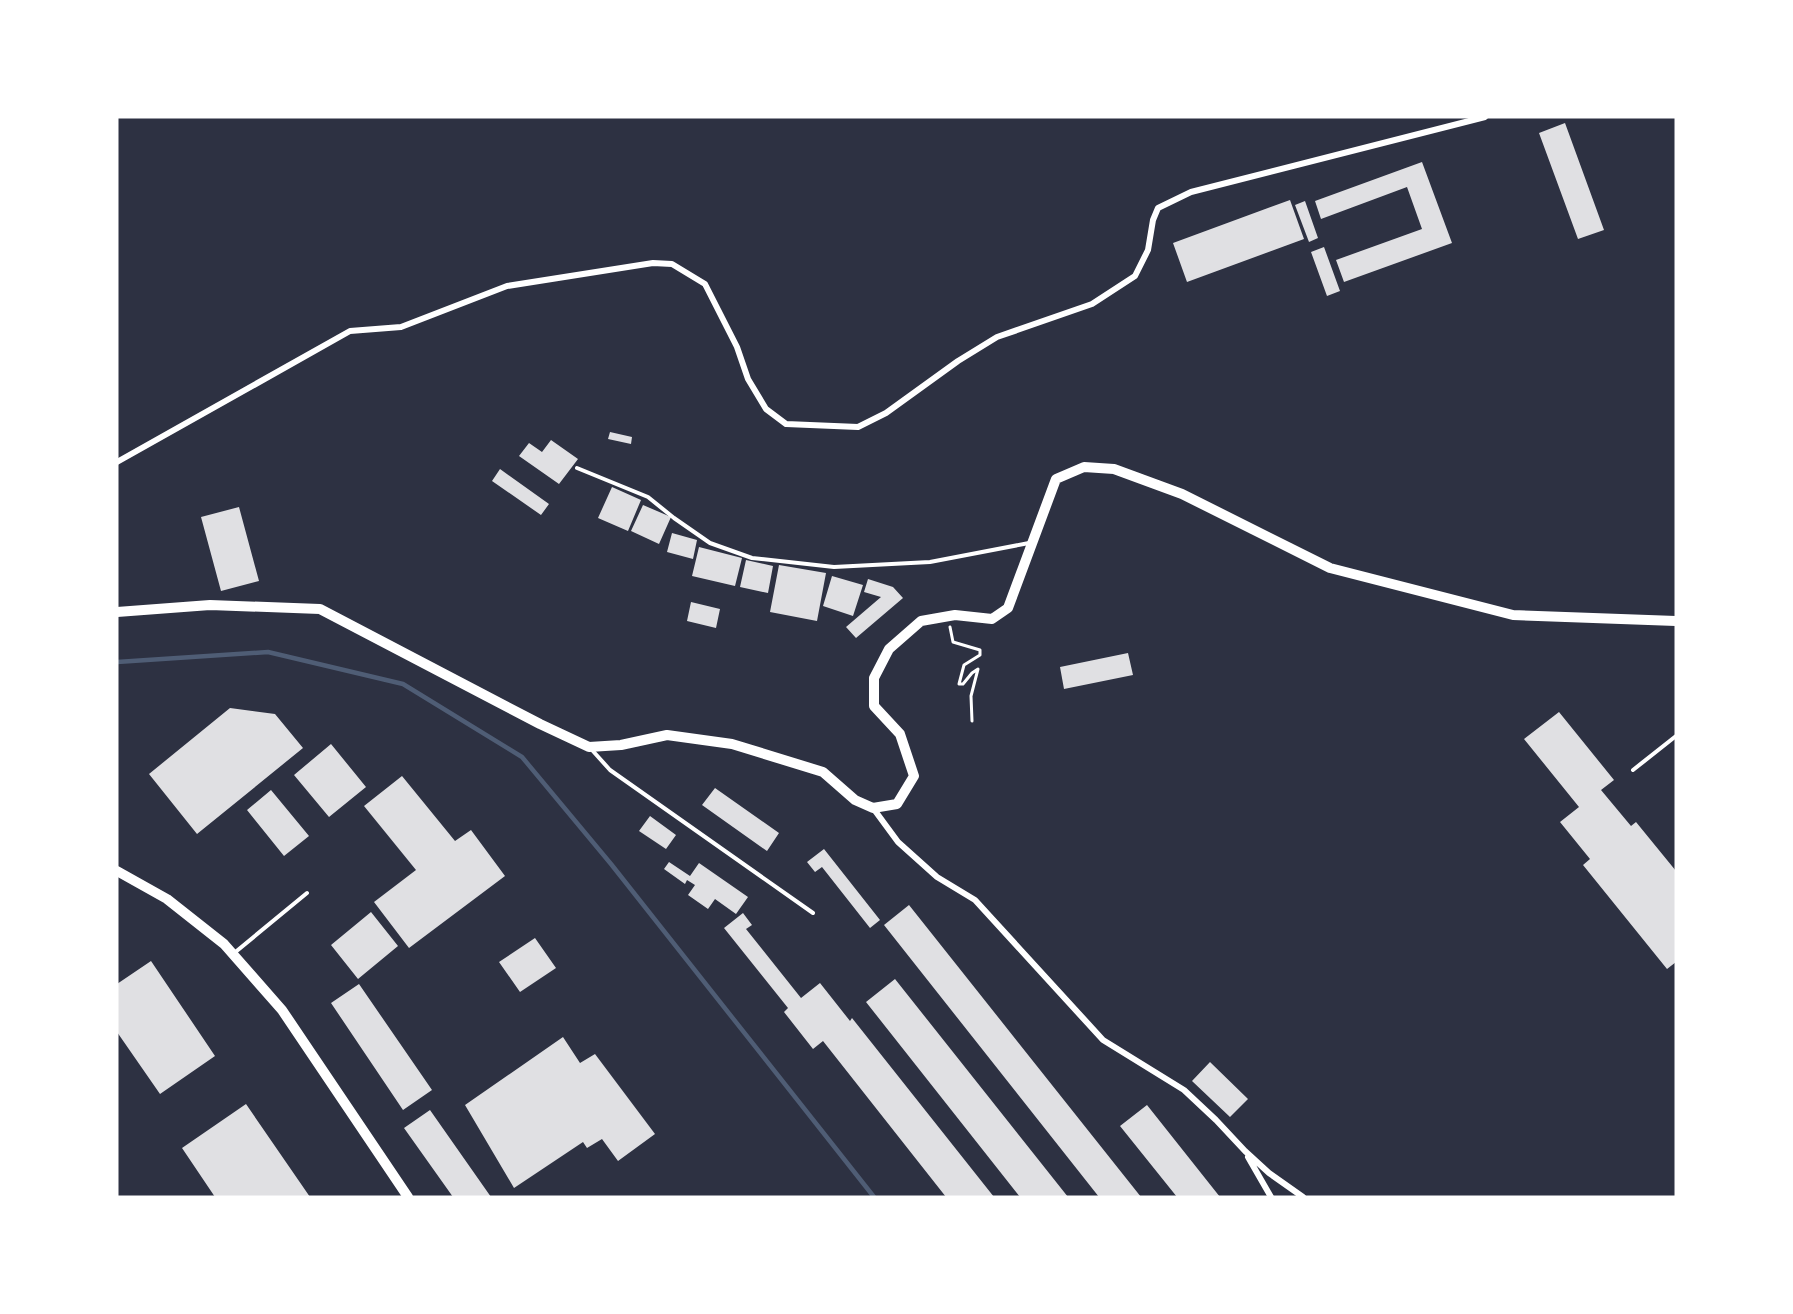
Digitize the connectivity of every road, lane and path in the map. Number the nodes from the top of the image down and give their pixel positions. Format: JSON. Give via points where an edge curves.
{"nodes":[{"id":1,"x":1485,"y":117,"type":"edge"},
{"id":2,"x":117,"y":462,"type":"edge"},
{"id":3,"x":577,"y":468,"type":"dead end"},
{"id":4,"x":1032,"y":542,"type":"junction"},
{"id":5,"x":117,"y":612,"type":"edge"},
{"id":6,"x":947,"y":616,"type":"junction"},
{"id":7,"x":1676,"y":621,"type":"edge"},
{"id":8,"x":972,"y":721,"type":"dead end"},
{"id":9,"x":1676,"y":736,"type":"edge"},
{"id":10,"x":589,"y":747,"type":"junction"},
{"id":11,"x":1633,"y":770,"type":"dead end"},
{"id":12,"x":873,"y":808,"type":"junction"},
{"id":13,"x":117,"y":871,"type":"edge"},
{"id":14,"x":307,"y":893,"type":"dead end"},
{"id":15,"x":813,"y":913,"type":"dead end"},
{"id":16,"x":232,"y":955,"type":"junction"},
{"id":17,"x":1245,"y":1152,"type":"junction"},
{"id":18,"x":408,"y":1197,"type":"edge"},
{"id":19,"x":1271,"y":1197,"type":"edge"},
{"id":20,"x":1303,"y":1197,"type":"edge"}],
"edges":[{"from":1,"to":2,"type":"street","via":[[1182,196],[1158,208],[1148,250],[1135,276],[1092,304],[997,337],[886,413],[858,427],[786,424],[766,409],[748,379],[737,347],[705,284],[672,264],[652,263],[507,286],[400,327],[350,331]]},
{"from":3,"to":4,"type":"lane","via":[[648,496],[710,543],[752,558],[834,567],[930,562]]},
{"from":4,"to":6,"type":"main road","via":[[1008,608],[992,619]]},
{"from":4,"to":7,"type":"main road","via":[[1056,478],[1084,467],[1114,469],[1182,494],[1330,568],[1513,615]]},
{"from":5,"to":10,"type":"main road","via":[[210,605],[320,609]]},
{"from":6,"to":8,"type":"path","via":[[953,642],[980,650],[980,655],[964,665],[959,684],[978,669],[971,696]]},
{"from":6,"to":12,"type":"main road","via":[[921,621],[889,649],[874,678],[874,706],[900,734],[914,776],[897,804]]},
{"from":9,"to":11,"type":"lane"},
{"from":10,"to":12,"type":"main road","via":[[667,735],[732,744],[823,772],[855,800]]},
{"from":10,"to":15,"type":"lane","via":[[610,770]]},
{"from":12,"to":17,"type":"street","via":[[898,842],[937,877],[975,900],[1103,1040],[1184,1090]]},
{"from":13,"to":16,"type":"main road","via":[[167,899],[224,944]]},
{"from":14,"to":16,"type":"lane"},
{"from":16,"to":18,"type":"main road","via":[[282,1010]]},
{"from":17,"to":19,"type":"street"},
{"from":17,"to":20,"type":"street"}]}
